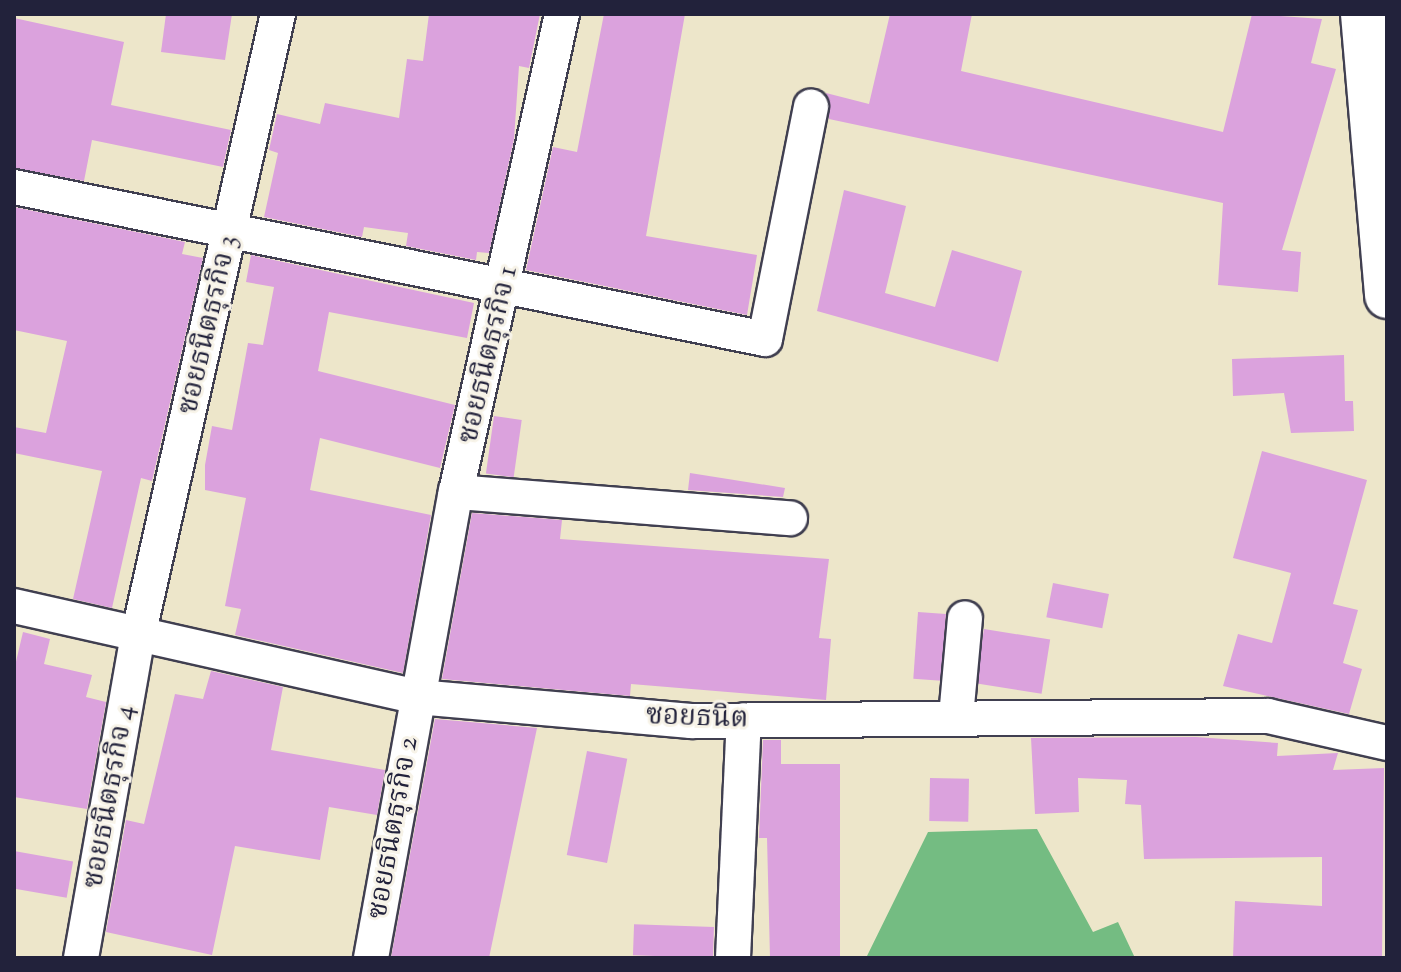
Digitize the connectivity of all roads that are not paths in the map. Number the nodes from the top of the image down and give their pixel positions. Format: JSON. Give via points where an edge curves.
{"nodes":[{"id":1,"x":278,"y":14,"type":"edge"},
{"id":2,"x":562,"y":14,"type":"edge"},
{"id":3,"x":1363,"y":14,"type":"edge"},
{"id":4,"x":811,"y":106,"type":"dead end"},
{"id":5,"x":14,"y":187,"type":"edge"},
{"id":6,"x":231,"y":233,"type":"junction"},
{"id":7,"x":505,"y":290,"type":"junction"},
{"id":8,"x":1387,"y":296,"type":"edge"},
{"id":9,"x":456,"y":492,"type":"junction"},
{"id":10,"x":790,"y":518,"type":"dead end"},
{"id":11,"x":14,"y":606,"type":"edge"},
{"id":12,"x":965,"y":618,"type":"dead end"},
{"id":13,"x":138,"y":636,"type":"junction"},
{"id":14,"x":417,"y":697,"type":"junction"},
{"id":15,"x":956,"y":717,"type":"junction"},
{"id":16,"x":744,"y":720,"type":"junction"},
{"id":17,"x":1387,"y":743,"type":"edge"},
{"id":18,"x":81,"y":958,"type":"edge"},
{"id":19,"x":371,"y":958,"type":"edge"},
{"id":20,"x":733,"y":958,"type":"edge"}],
"edges":[{"from":1,"to":6,"type":"street","name":"ซอยธนิตธุรกิจ 3"},
{"from":2,"to":7,"type":"street","name":"ซอยธนิตธุรกิจ 1"},
{"from":3,"to":8,"type":"main road"},
{"from":4,"to":7,"type":"street","via":[[765,339]]},
{"from":5,"to":6,"type":"street"},
{"from":6,"to":7,"type":"street"},
{"from":6,"to":13,"type":"street","name":"ซอยธนิตธุรกิจ 3"},
{"from":7,"to":9,"type":"street","name":"ซอยธนิตธุรกิจ 1"},
{"from":9,"to":10,"type":"street"},
{"from":9,"to":14,"type":"street","name":"ซอยธนิตธุรกิจ 1"},
{"from":11,"to":13,"type":"street","name":"ซอยธนิต"},
{"from":12,"to":15,"type":"street"},
{"from":13,"to":14,"type":"street","name":"ซอยธนิต"},
{"from":13,"to":18,"type":"street","name":"ซอยธนิตธุรกิจ 4"},
{"from":14,"to":16,"type":"street","name":"ซอยธนิต"},
{"from":14,"to":19,"type":"street","name":"ซอยธนิตธุรกิจ 2"},
{"from":15,"to":16,"type":"street","name":"ซอยธนิต"},
{"from":15,"to":17,"type":"street","name":"ซอยธนิต","via":[[1268,716]]},
{"from":16,"to":20,"type":"street"}]}
